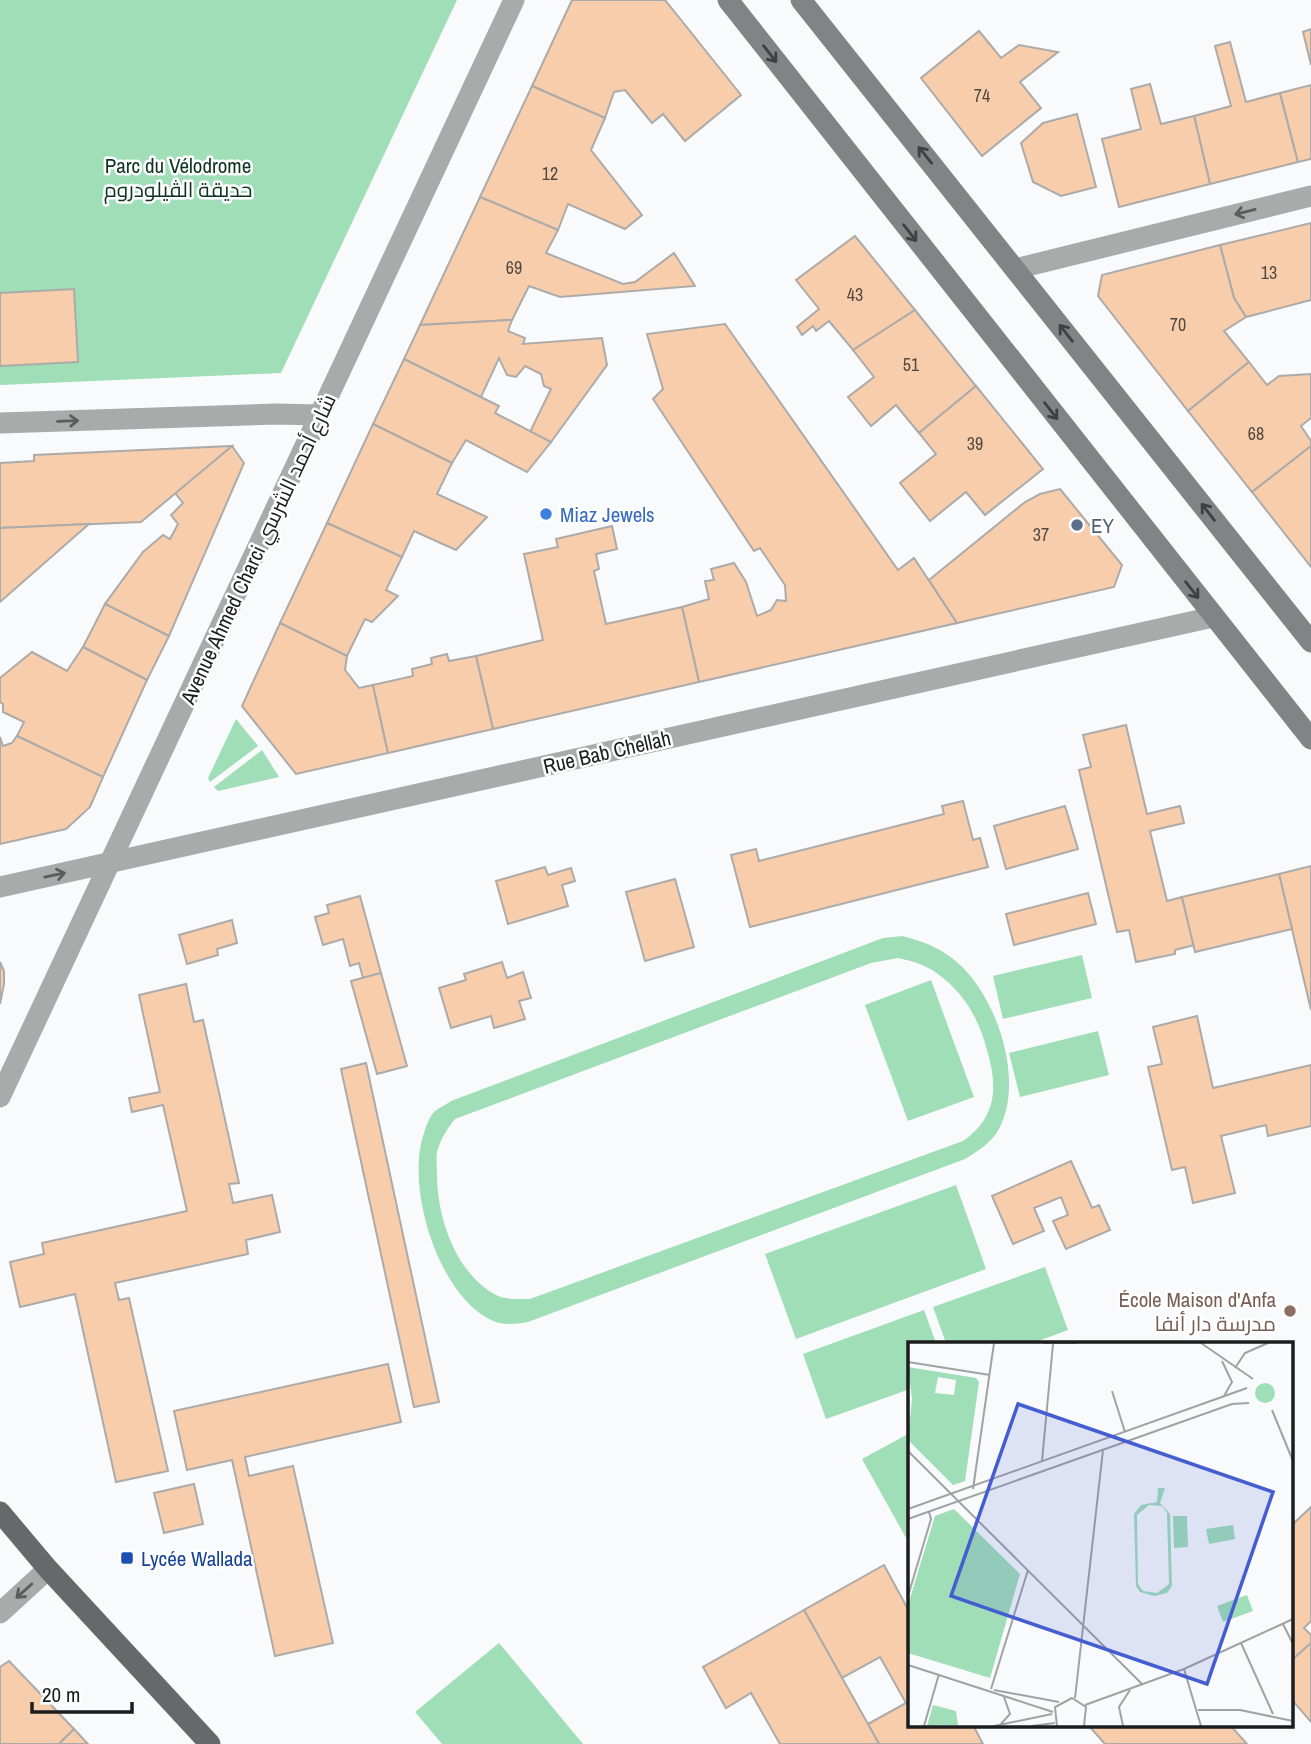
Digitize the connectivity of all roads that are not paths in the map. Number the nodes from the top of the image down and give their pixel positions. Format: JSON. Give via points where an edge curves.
{"nodes":[{"id":1,"x":514,"y":0,"type":"edge"},
{"id":2,"x":728,"y":0,"type":"edge"},
{"id":3,"x":802,"y":0,"type":"edge"},
{"id":4,"x":1311,"y":196,"type":"edge"},
{"id":5,"x":1016,"y":269,"type":"junction"},
{"id":6,"x":320,"y":415,"type":"junction"},
{"id":7,"x":0,"y":424,"type":"edge"},
{"id":8,"x":1213,"y":617,"type":"junction"},
{"id":9,"x":1311,"y":642,"type":"edge"},
{"id":10,"x":1311,"y":739,"type":"edge"},
{"id":11,"x":110,"y":862,"type":"junction"},
{"id":12,"x":0,"y":887,"type":"edge"},
{"id":13,"x":0,"y":1097,"type":"edge"},
{"id":14,"x":0,"y":1512,"type":"edge"},
{"id":15,"x":48,"y":1569,"type":"junction"},
{"id":16,"x":0,"y":1613,"type":"edge"},
{"id":17,"x":210,"y":1744,"type":"edge"}],
"edges":[{"from":1,"to":6,"type":"street","name":"Avenue Ahmed Charci شارع أحمد الشرسي"},
{"from":2,"to":8,"type":"main road","one_way":true},
{"from":5,"to":3,"type":"main road","one_way":true},
{"from":4,"to":5,"type":"street","one_way":true},
{"from":9,"to":5,"type":"main road","one_way":true},
{"from":7,"to":6,"type":"street","one_way":true},
{"from":6,"to":11,"type":"street","name":"Avenue Ahmed Charci شارع أحمد الشرسي"},
{"from":8,"to":10,"type":"main road"},
{"from":8,"to":11,"type":"street","name":"Rue Bab Chellah"},
{"from":12,"to":11,"type":"street","name":"Rue Bab Chellah","one_way":true},
{"from":11,"to":13,"type":"street","name":"Avenue Ahmed Charci شارع أحمد الشرسي"},
{"from":14,"to":15,"type":"main road"},
{"from":15,"to":16,"type":"street","one_way":true},
{"from":15,"to":17,"type":"main road"}]}
